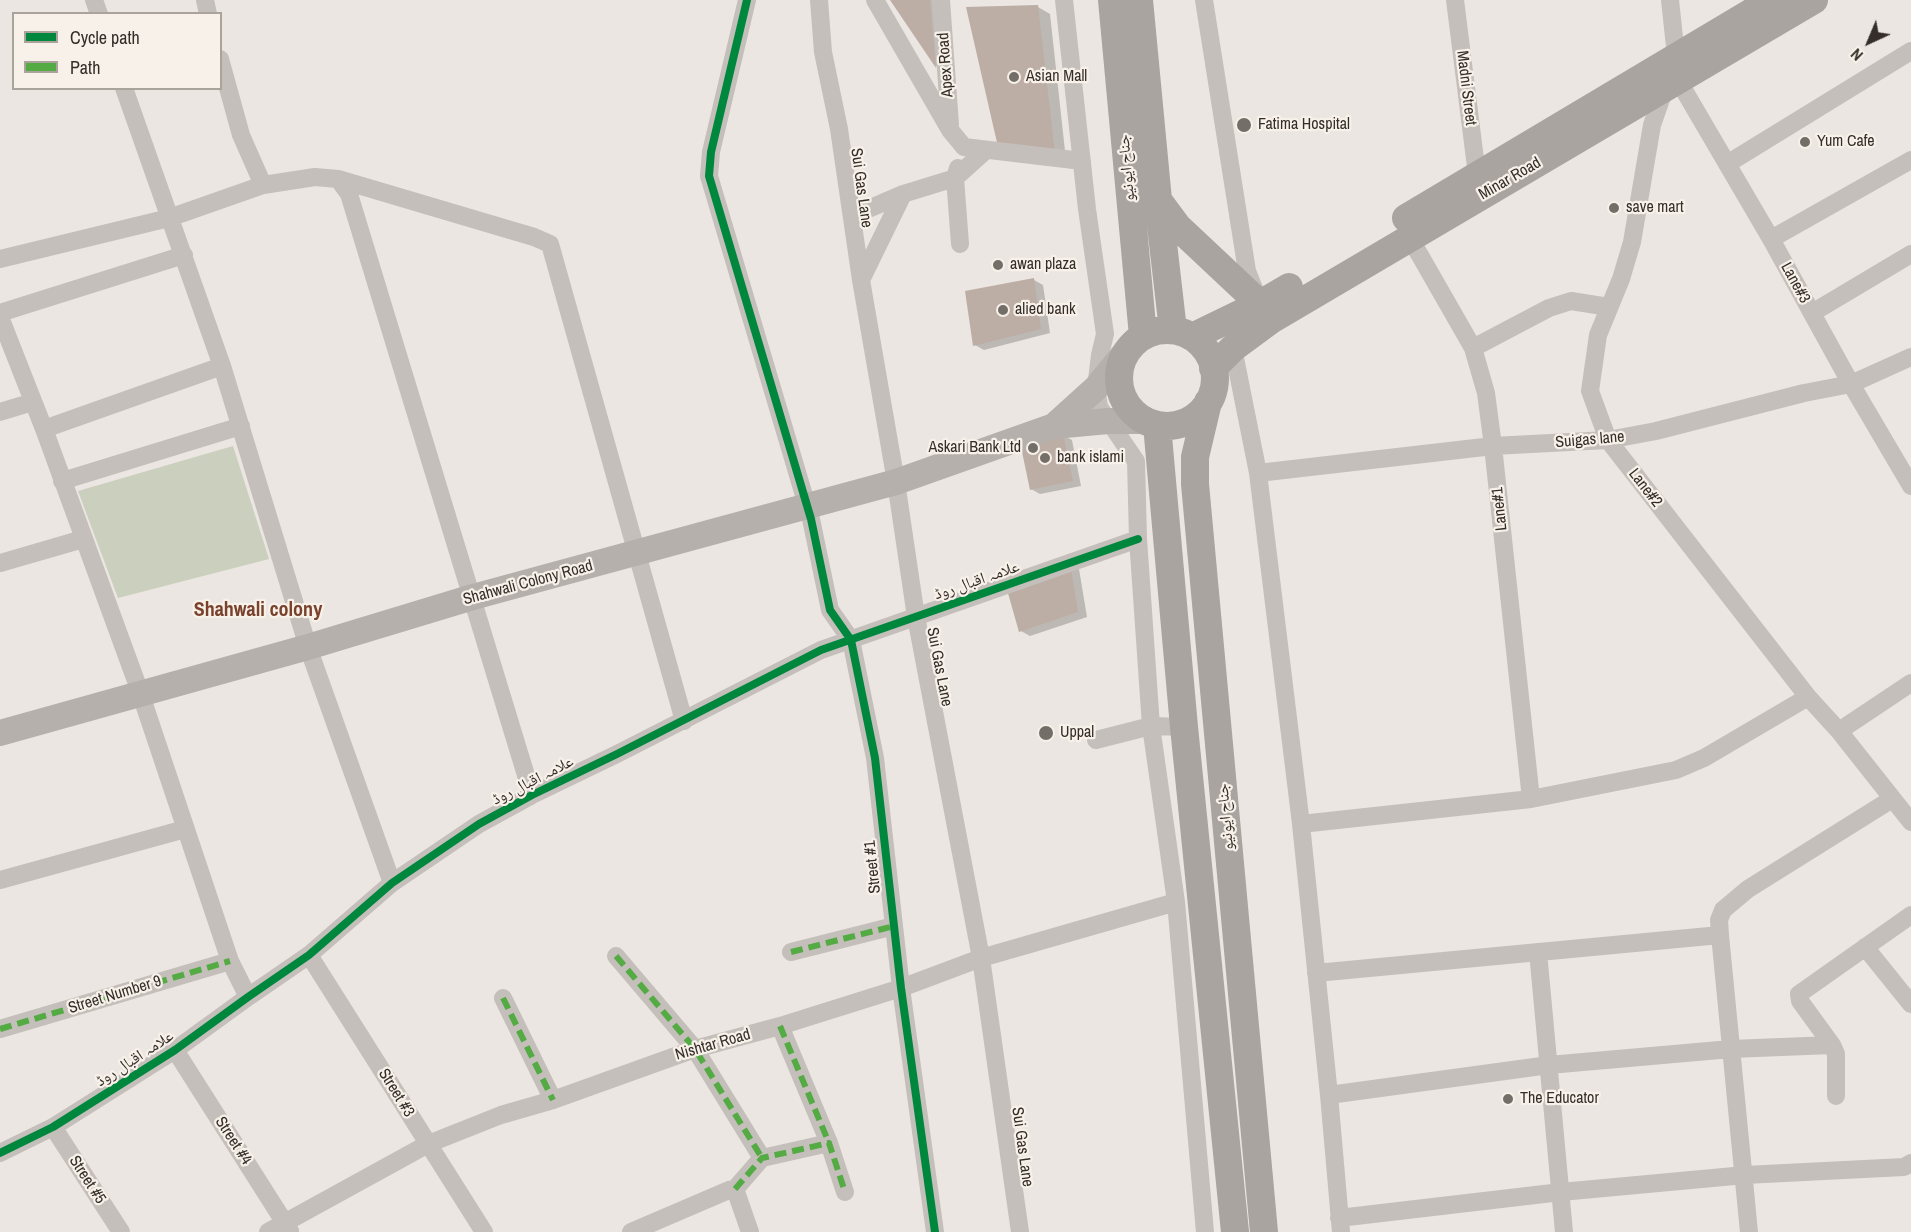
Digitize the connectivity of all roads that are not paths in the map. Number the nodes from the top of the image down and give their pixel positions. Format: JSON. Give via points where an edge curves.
{"nodes":[{"id":1,"x":747,"y":0,"type":"edge"},
{"id":2,"x":819,"y":0,"type":"edge"},
{"id":3,"x":875,"y":0,"type":"edge"},
{"id":4,"x":940,"y":0,"type":"edge"},
{"id":5,"x":1064,"y":0,"type":"edge"},
{"id":6,"x":1112,"y":0,"type":"edge"},
{"id":7,"x":1139,"y":0,"type":"edge"},
{"id":8,"x":1204,"y":0,"type":"edge"},
{"id":9,"x":1455,"y":0,"type":"edge"},
{"id":10,"x":1670,"y":0,"type":"edge"},
{"id":11,"x":1772,"y":0,"type":"edge"},
{"id":12,"x":1814,"y":0,"type":"edge"},
{"id":13,"x":1733,"y":36,"type":"junction"},
{"id":14,"x":1911,"y":51,"type":"edge"},
{"id":15,"x":222,"y":66,"type":"edge"},
{"id":16,"x":1673,"y":75,"type":"junction"},
{"id":17,"x":125,"y":90,"type":"edge"},
{"id":18,"x":950,"y":130,"type":"junction"},
{"id":19,"x":964,"y":147,"type":"junction"},
{"id":20,"x":985,"y":151,"type":"junction"},
{"id":21,"x":1911,"y":160,"type":"edge"},
{"id":22,"x":1082,"y":161,"type":"junction"},
{"id":23,"x":1727,"y":164,"type":"junction"},
{"id":24,"x":1477,"y":175,"type":"junction"},
{"id":25,"x":955,"y":178,"type":"junction"},
{"id":26,"x":338,"y":179,"type":"junction"},
{"id":27,"x":263,"y":185,"type":"junction"},
{"id":28,"x":903,"y":194,"type":"junction"},
{"id":29,"x":1158,"y":200,"type":"junction"},
{"id":30,"x":852,"y":216,"type":"junction"},
{"id":31,"x":169,"y":218,"type":"junction"},
{"id":32,"x":1410,"y":238,"type":"junction"},
{"id":33,"x":1771,"y":239,"type":"junction"},
{"id":34,"x":960,"y":244,"type":"dead end"},
{"id":35,"x":1911,"y":254,"type":"edge"},
{"id":36,"x":184,"y":255,"type":"junction"},
{"id":37,"x":0,"y":259,"type":"edge"},
{"id":38,"x":861,"y":280,"type":"junction"},
{"id":39,"x":1260,"y":304,"type":"junction"},
{"id":40,"x":1609,"y":307,"type":"junction"},
{"id":41,"x":1812,"y":313,"type":"junction"},
{"id":42,"x":0,"y":315,"type":"edge"},
{"id":43,"x":1183,"y":334,"type":"junction"},
{"id":44,"x":1138,"y":340,"type":"junction"},
{"id":45,"x":1473,"y":348,"type":"junction"},
{"id":46,"x":1911,"y":357,"type":"edge"},
{"id":47,"x":1223,"y":358,"type":"junction"},
{"id":48,"x":222,"y":366,"type":"junction"},
{"id":49,"x":1851,"y":384,"type":"junction"},
{"id":50,"x":1096,"y":388,"type":"junction"},
{"id":51,"x":33,"y":402,"type":"junction"},
{"id":52,"x":1208,"y":402,"type":"junction"},
{"id":53,"x":0,"y":412,"type":"edge"},
{"id":54,"x":1108,"y":421,"type":"junction"},
{"id":55,"x":1151,"y":423,"type":"junction"},
{"id":56,"x":240,"y":426,"type":"junction"},
{"id":57,"x":1053,"y":426,"type":"junction"},
{"id":58,"x":44,"y":429,"type":"junction"},
{"id":59,"x":1608,"y":440,"type":"junction"},
{"id":60,"x":1493,"y":446,"type":"junction"},
{"id":61,"x":1904,"y":460,"type":"edge"},
{"id":62,"x":1258,"y":473,"type":"junction"},
{"id":63,"x":62,"y":481,"type":"junction"},
{"id":64,"x":896,"y":482,"type":"junction"},
{"id":65,"x":1911,"y":486,"type":"edge"},
{"id":66,"x":807,"y":508,"type":"junction"},
{"id":67,"x":83,"y":539,"type":"junction"},
{"id":68,"x":1137,"y":539,"type":"junction"},
{"id":69,"x":636,"y":553,"type":"junction"},
{"id":70,"x":0,"y":563,"type":"edge"},
{"id":71,"x":472,"y":597,"type":"junction"},
{"id":72,"x":916,"y":617,"type":"junction"},
{"id":73,"x":851,"y":640,"type":"junction"},
{"id":74,"x":308,"y":647,"type":"junction"},
{"id":75,"x":1911,"y":683,"type":"edge"},
{"id":76,"x":140,"y":692,"type":"junction"},
{"id":77,"x":1808,"y":697,"type":"junction"},
{"id":78,"x":684,"y":721,"type":"junction"},
{"id":79,"x":1151,"y":726,"type":"junction"},
{"id":80,"x":1184,"y":727,"type":"junction"},
{"id":81,"x":1839,"y":731,"type":"junction"},
{"id":82,"x":0,"y":733,"type":"edge"},
{"id":83,"x":1096,"y":740,"type":"dead end"},
{"id":84,"x":532,"y":795,"type":"junction"},
{"id":85,"x":1531,"y":799,"type":"junction"},
{"id":86,"x":1892,"y":799,"type":"junction"},
{"id":87,"x":1911,"y":822,"type":"edge"},
{"id":88,"x":1301,"y":824,"type":"junction"},
{"id":89,"x":185,"y":829,"type":"junction"},
{"id":90,"x":0,"y":880,"type":"edge"},
{"id":91,"x":392,"y":883,"type":"junction"},
{"id":92,"x":1176,"y":902,"type":"junction"},
{"id":93,"x":1911,"y":915,"type":"edge"},
{"id":94,"x":894,"y":926,"type":"junction"},
{"id":95,"x":1720,"y":935,"type":"junction"},
{"id":96,"x":1865,"y":947,"type":"junction"},
{"id":97,"x":791,"y":952,"type":"dead end"},
{"id":98,"x":1538,"y":952,"type":"junction"},
{"id":99,"x":309,"y":955,"type":"junction"},
{"id":100,"x":616,"y":956,"type":"dead end"},
{"id":101,"x":981,"y":958,"type":"junction"},
{"id":102,"x":230,"y":960,"type":"junction"},
{"id":103,"x":1316,"y":973,"type":"junction"},
{"id":104,"x":901,"y":988,"type":"junction"},
{"id":105,"x":248,"y":997,"type":"junction"},
{"id":106,"x":503,"y":998,"type":"dead end"},
{"id":107,"x":1911,"y":1004,"type":"edge"},
{"id":108,"x":780,"y":1026,"type":"junction"},
{"id":109,"x":0,"y":1029,"type":"edge"},
{"id":110,"x":1832,"y":1045,"type":"junction"},
{"id":111,"x":1731,"y":1048,"type":"junction"},
{"id":112,"x":695,"y":1049,"type":"junction"},
{"id":113,"x":175,"y":1050,"type":"junction"},
{"id":114,"x":1549,"y":1065,"type":"junction"},
{"id":115,"x":1221,"y":1084,"type":"junction"},
{"id":116,"x":1192,"y":1089,"type":"junction"},
{"id":117,"x":1329,"y":1095,"type":"junction"},
{"id":118,"x":1836,"y":1096,"type":"dead end"},
{"id":119,"x":553,"y":1100,"type":"junction"},
{"id":120,"x":53,"y":1127,"type":"junction"},
{"id":121,"x":829,"y":1143,"type":"junction"},
{"id":122,"x":428,"y":1144,"type":"junction"},
{"id":123,"x":0,"y":1153,"type":"edge"},
{"id":124,"x":762,"y":1158,"type":"junction"},
{"id":125,"x":1911,"y":1163,"type":"edge"},
{"id":126,"x":1744,"y":1175,"type":"junction"},
{"id":127,"x":735,"y":1189,"type":"junction"},
{"id":128,"x":845,"y":1192,"type":"dead end"},
{"id":129,"x":1561,"y":1192,"type":"junction"},
{"id":130,"x":1340,"y":1225,"type":"edge"},
{"id":131,"x":288,"y":1227,"type":"edge"},
{"id":132,"x":121,"y":1232,"type":"edge"},
{"id":133,"x":268,"y":1232,"type":"edge"},
{"id":134,"x":484,"y":1232,"type":"edge"},
{"id":135,"x":631,"y":1232,"type":"edge"},
{"id":136,"x":750,"y":1232,"type":"edge"},
{"id":137,"x":935,"y":1232,"type":"edge"},
{"id":138,"x":1020,"y":1232,"type":"edge"},
{"id":139,"x":1205,"y":1232,"type":"edge"},
{"id":140,"x":1235,"y":1232,"type":"edge"},
{"id":141,"x":1264,"y":1232,"type":"edge"},
{"id":142,"x":1564,"y":1232,"type":"edge"},
{"id":143,"x":1749,"y":1232,"type":"edge"}],
"edges":[{"from":1,"to":66,"type":"street","name":"Street #1","via":[[711,152],[710,176]]},
{"from":2,"to":30,"type":"street","name":"Sui Gas Lane","via":[[823,52]]},
{"from":3,"to":18,"type":"street"},
{"from":4,"to":18,"type":"street","name":"Apex Road"},
{"from":5,"to":22,"type":"street"},
{"from":6,"to":44,"type":"main road","name":"جناح ایونیو"},
{"from":7,"to":29,"type":"main road","name":"جناح ایونیو"},
{"from":8,"to":39,"type":"street","via":[[1247,271]]},
{"from":9,"to":24,"type":"street","name":"Madni Street"},
{"from":10,"to":16,"type":"street"},
{"from":11,"to":13,"type":"main road","name":"Minar Road"},
{"from":12,"to":13,"type":"main road","name":"Minar Road"},
{"from":13,"to":16,"type":"main road","name":"Minar Road"},
{"from":14,"to":23,"type":"street"},
{"from":15,"to":27,"type":"street","via":[[241,135]]},
{"from":16,"to":23,"type":"street","name":"Lane#3"},
{"from":16,"to":24,"type":"main road","name":"Minar Road"},
{"from":16,"to":32,"type":"main road","name":"Minar Road"},
{"from":16,"to":40,"type":"street","name":"Lane#2","via":[[1652,125],[1632,242]]},
{"from":17,"to":31,"type":"street"},
{"from":18,"to":19,"type":"street"},
{"from":19,"to":20,"type":"street"},
{"from":19,"to":25,"type":"street"},
{"from":20,"to":22,"type":"street"},
{"from":20,"to":25,"type":"street"},
{"from":21,"to":33,"type":"street"},
{"from":22,"to":50,"type":"street","via":[[1105,334]]},
{"from":23,"to":33,"type":"street","name":"Lane#3"},
{"from":24,"to":39,"type":"main road","name":"Minar Road"},
{"from":25,"to":28,"type":"street"},
{"from":25,"to":34,"type":"street"},
{"from":26,"to":27,"type":"street","via":[[315,177]]},
{"from":26,"to":69,"type":"street","via":[[550,244]]},
{"from":26,"to":71,"type":"street","via":[[349,194]]},
{"from":27,"to":31,"type":"street"},
{"from":28,"to":30,"type":"street"},
{"from":28,"to":38,"type":"street"},
{"from":29,"to":39,"type":"main road","via":[[1178,227]]},
{"from":29,"to":43,"type":"main road","name":"جناح ایونیو"},
{"from":30,"to":38,"type":"street","name":"Sui Gas Lane"},
{"from":31,"to":36,"type":"street"},
{"from":31,"to":37,"type":"street"},
{"from":32,"to":45,"type":"street","name":"Lane#1"},
{"from":32,"to":47,"type":"main road","name":"Minar Road","via":[[1271,320]]},
{"from":33,"to":41,"type":"street","name":"Lane#3"},
{"from":35,"to":41,"type":"street"},
{"from":36,"to":42,"type":"street"},
{"from":36,"to":48,"type":"street"},
{"from":38,"to":64,"type":"street","name":"Sui Gas Lane"},
{"from":39,"to":43,"type":"main road","name":"Minar Road"},
{"from":40,"to":45,"type":"street","via":[[1571,302],[1549,308]]},
{"from":40,"to":59,"type":"street","name":"Lane#2","via":[[1598,336],[1590,391]]},
{"from":41,"to":49,"type":"street","name":"Lane#3"},
{"from":42,"to":51,"type":"street"},
{"from":43,"to":44,"type":"main road","via":[[1163,330]]},
{"from":43,"to":47,"type":"main road","via":[[1205,351]]},
{"from":44,"to":50,"type":"main road","name":"Shahwali Colony Road"},
{"from":44,"to":55,"type":"main road","via":[[1121,363],[1119,386],[1128,406]]},
{"from":45,"to":60,"type":"street","name":"Lane#1","via":[[1486,393]]},
{"from":46,"to":49,"type":"street","name":"Suigas lane"},
{"from":47,"to":52,"type":"main road"},
{"from":47,"to":62,"type":"street"},
{"from":48,"to":56,"type":"street"},
{"from":48,"to":58,"type":"street"},
{"from":49,"to":59,"type":"street","name":"Suigas lane"},
{"from":49,"to":61,"type":"street","name":"Lane#3"},
{"from":50,"to":54,"type":"street","via":[[1099,407]]},
{"from":50,"to":57,"type":"main road","name":"Shahwali Colony Road"},
{"from":51,"to":53,"type":"street"},
{"from":51,"to":58,"type":"street"},
{"from":52,"to":55,"type":"main road","via":[[1186,422],[1172,426]]},
{"from":52,"to":141,"type":"main road","name":"جناح ایونیو","via":[[1195,456],[1195,484]]},
{"from":54,"to":55,"type":"main road","name":"Shahwali Colony Road"},
{"from":54,"to":57,"type":"main road","name":"Shahwali Colony Road"},
{"from":54,"to":68,"type":"street","via":[[1136,460]]},
{"from":55,"to":80,"type":"main road","name":"جناح ایونیو"},
{"from":56,"to":63,"type":"street"},
{"from":56,"to":74,"type":"street"},
{"from":57,"to":64,"type":"main road","name":"Shahwali Colony Road"},
{"from":58,"to":63,"type":"street"},
{"from":59,"to":60,"type":"street","name":"Suigas lane"},
{"from":59,"to":77,"type":"street","name":"Lane#2"},
{"from":60,"to":62,"type":"street","name":"Suigas lane"},
{"from":60,"to":85,"type":"street","name":"Lane#1"},
{"from":61,"to":65,"type":"street","name":"Lane#3"},
{"from":62,"to":88,"type":"street"},
{"from":63,"to":67,"type":"street"},
{"from":64,"to":66,"type":"main road","name":"Shahwali Colony Road"},
{"from":64,"to":72,"type":"street","name":"Sui Gas Lane"},
{"from":66,"to":69,"type":"main road","name":"Shahwali Colony Road"},
{"from":66,"to":73,"type":"street","name":"Street #1","via":[[830,610]]},
{"from":67,"to":70,"type":"street"},
{"from":67,"to":76,"type":"street"},
{"from":68,"to":72,"type":"street","name":"علامہ اقبال روڈ"},
{"from":68,"to":79,"type":"street"},
{"from":69,"to":71,"type":"main road","name":"Shahwali Colony Road"},
{"from":69,"to":78,"type":"street"},
{"from":71,"to":74,"type":"main road","name":"Shahwali Colony Road"},
{"from":71,"to":84,"type":"street"},
{"from":72,"to":73,"type":"street","name":"علامہ اقبال روڈ"},
{"from":72,"to":101,"type":"street","name":"Sui Gas Lane"},
{"from":73,"to":78,"type":"street","name":"علامہ اقبال روڈ","via":[[821,650]]},
{"from":73,"to":94,"type":"street","name":"Street #1","via":[[875,758]]},
{"from":74,"to":76,"type":"main road","name":"Shahwali Colony Road"},
{"from":74,"to":91,"type":"street"},
{"from":75,"to":81,"type":"street"},
{"from":76,"to":82,"type":"main road","name":"Shahwali Colony Road"},
{"from":76,"to":89,"type":"street"},
{"from":77,"to":81,"type":"street","name":"Lane#2"},
{"from":77,"to":85,"type":"street","via":[[1704,758],[1676,770]]},
{"from":78,"to":84,"type":"street","name":"علامہ اقبال روڈ"},
{"from":79,"to":80,"type":"street"},
{"from":79,"to":83,"type":"street"},
{"from":79,"to":92,"type":"street"},
{"from":80,"to":115,"type":"main road","name":"جناح ایونیو"},
{"from":81,"to":86,"type":"street","name":"Lane#2"},
{"from":84,"to":91,"type":"street","name":"علامہ اقبال روڈ","via":[[479,824]]},
{"from":85,"to":88,"type":"street"},
{"from":86,"to":87,"type":"street","name":"Lane#2"},
{"from":86,"to":95,"type":"street","via":[[1748,889],[1723,910]]},
{"from":88,"to":103,"type":"street"},
{"from":89,"to":90,"type":"street"},
{"from":89,"to":102,"type":"street"},
{"from":91,"to":99,"type":"street","name":"علامہ اقبال روڈ"},
{"from":92,"to":101,"type":"street","name":"Nishtar Road"},
{"from":92,"to":116,"type":"street"},
{"from":93,"to":96,"type":"street"},
{"from":94,"to":97,"type":"street"},
{"from":94,"to":104,"type":"street","name":"Street #1"},
{"from":95,"to":98,"type":"street"},
{"from":95,"to":111,"type":"street"},
{"from":96,"to":107,"type":"street"},
{"from":96,"to":110,"type":"street","via":[[1799,994]]},
{"from":98,"to":103,"type":"street"},
{"from":98,"to":114,"type":"street"},
{"from":99,"to":105,"type":"street","name":"علامہ اقبال روڈ"},
{"from":99,"to":122,"type":"street","name":"Street #3"},
{"from":100,"to":112,"type":"street"},
{"from":101,"to":104,"type":"street","name":"Nishtar Road"},
{"from":101,"to":138,"type":"street","name":"Sui Gas Lane"},
{"from":102,"to":105,"type":"street"},
{"from":102,"to":109,"type":"street","name":"Street Number 9"},
{"from":103,"to":117,"type":"street"},
{"from":104,"to":108,"type":"street","name":"Nishtar Road"},
{"from":104,"to":137,"type":"street","name":"Street #1"},
{"from":105,"to":113,"type":"street","name":"علامہ اقبال روڈ"},
{"from":106,"to":119,"type":"street"},
{"from":108,"to":112,"type":"street","name":"Nishtar Road"},
{"from":108,"to":121,"type":"street"},
{"from":110,"to":111,"type":"street"},
{"from":110,"to":118,"type":"street","via":[[1836,1054]]},
{"from":111,"to":114,"type":"street"},
{"from":111,"to":126,"type":"street"},
{"from":112,"to":119,"type":"street","name":"Nishtar Road"},
{"from":112,"to":124,"type":"street"},
{"from":113,"to":120,"type":"street","name":"علامہ اقبال روڈ"},
{"from":113,"to":131,"type":"street","name":"Street #4"},
{"from":114,"to":117,"type":"street"},
{"from":114,"to":129,"type":"street"},
{"from":115,"to":116,"type":"street"},
{"from":115,"to":140,"type":"main road","name":"جناح ایونیو"},
{"from":116,"to":139,"type":"street"},
{"from":117,"to":130,"type":"street"},
{"from":119,"to":122,"type":"street","name":"Nishtar Road","via":[[501,1115]]},
{"from":120,"to":123,"type":"street","name":"علامہ اقبال روڈ"},
{"from":120,"to":132,"type":"street","name":"Street #5"},
{"from":121,"to":124,"type":"street"},
{"from":121,"to":128,"type":"street"},
{"from":122,"to":131,"type":"street","name":"Nishtar Road"},
{"from":122,"to":134,"type":"street","name":"Street #3"},
{"from":124,"to":127,"type":"street"},
{"from":125,"to":126,"type":"street","via":[[1904,1167]]},
{"from":126,"to":129,"type":"street"},
{"from":126,"to":143,"type":"street"},
{"from":127,"to":135,"type":"street"},
{"from":127,"to":136,"type":"street"},
{"from":129,"to":130,"type":"street"},
{"from":129,"to":142,"type":"street"},
{"from":131,"to":133,"type":"street","name":"Nishtar Road"}]}
